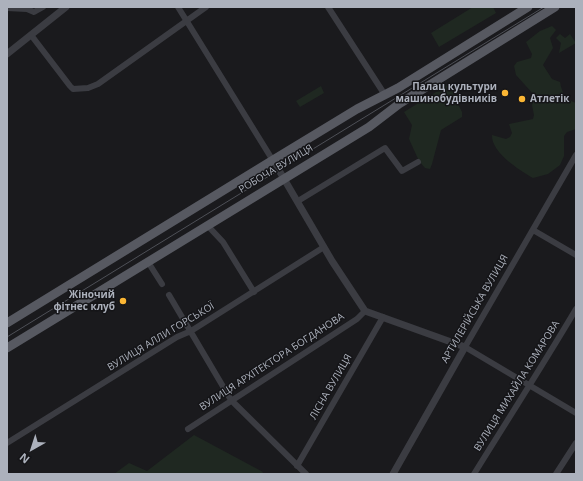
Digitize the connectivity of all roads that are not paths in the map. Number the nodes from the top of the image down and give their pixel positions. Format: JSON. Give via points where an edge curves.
{"nodes":[{"id":1,"x":44,"y":7,"type":"edge"},
{"id":2,"x":66,"y":7,"type":"edge"},
{"id":3,"x":178,"y":7,"type":"edge"},
{"id":4,"x":206,"y":7,"type":"edge"},
{"id":5,"x":328,"y":7,"type":"edge"},
{"id":6,"x":528,"y":7,"type":"edge"},
{"id":7,"x":555,"y":7,"type":"edge"},
{"id":8,"x":7,"y":8,"type":"edge"},
{"id":9,"x":27,"y":8,"type":"edge"},
{"id":10,"x":187,"y":22,"type":"junction"},
{"id":11,"x":31,"y":35,"type":"junction"},
{"id":12,"x":7,"y":54,"type":"edge"},
{"id":13,"x":385,"y":95,"type":"junction"},
{"id":14,"x":576,"y":155,"type":"edge"},
{"id":15,"x":273,"y":160,"type":"junction"},
{"id":16,"x":418,"y":162,"type":"dead end"},
{"id":17,"x":282,"y":175,"type":"junction"},
{"id":18,"x":298,"y":201,"type":"junction"},
{"id":19,"x":207,"y":225,"type":"junction"},
{"id":20,"x":533,"y":230,"type":"junction"},
{"id":21,"x":324,"y":247,"type":"junction"},
{"id":22,"x":576,"y":255,"type":"edge"},
{"id":23,"x":148,"y":262,"type":"junction"},
{"id":24,"x":162,"y":284,"type":"dead end"},
{"id":25,"x":254,"y":292,"type":"junction"},
{"id":26,"x":169,"y":295,"type":"dead end"},
{"id":27,"x":576,"y":309,"type":"edge"},
{"id":28,"x":365,"y":311,"type":"junction"},
{"id":29,"x":383,"y":317,"type":"junction"},
{"id":30,"x":7,"y":323,"type":"edge"},
{"id":31,"x":191,"y":331,"type":"junction"},
{"id":32,"x":465,"y":347,"type":"junction"},
{"id":33,"x":7,"y":348,"type":"edge"},
{"id":34,"x":531,"y":385,"type":"junction"},
{"id":35,"x":231,"y":400,"type":"junction"},
{"id":36,"x":576,"y":413,"type":"edge"},
{"id":37,"x":188,"y":429,"type":"dead end"},
{"id":38,"x":7,"y":443,"type":"edge"},
{"id":39,"x":576,"y":443,"type":"edge"},
{"id":40,"x":297,"y":466,"type":"junction"},
{"id":41,"x":306,"y":474,"type":"edge"},
{"id":42,"x":393,"y":474,"type":"edge"},
{"id":43,"x":474,"y":474,"type":"edge"},
{"id":44,"x":556,"y":474,"type":"edge"}],
"edges":[{"from":1,"to":9,"type":"street","via":[[34,12]]},
{"from":2,"to":11,"type":"street"},
{"from":3,"to":10,"type":"street"},
{"from":4,"to":10,"type":"street"},
{"from":5,"to":13,"type":"street"},
{"from":6,"to":13,"type":"main road","name":"РОБОЧА ВУЛИЦЯ"},
{"from":7,"to":17,"type":"main road","name":"РОБОЧА ВУЛИЦЯ","via":[[399,104],[369,126]]},
{"from":8,"to":9,"type":"street"},
{"from":10,"to":11,"type":"street","via":[[98,84],[80,90],[70,86]]},
{"from":10,"to":15,"type":"street"},
{"from":11,"to":12,"type":"street"},
{"from":13,"to":15,"type":"main road","name":"РОБОЧА ВУЛИЦЯ"},
{"from":14,"to":20,"type":"street","name":"АРТИЛЕРІЙСЬКА ВУЛИЦЯ"},
{"from":15,"to":17,"type":"street"},
{"from":15,"to":30,"type":"main road","name":"РОБОЧА ВУЛИЦЯ"},
{"from":16,"to":18,"type":"street","via":[[402,171],[385,148]]},
{"from":17,"to":18,"type":"street"},
{"from":17,"to":19,"type":"main road","name":"РОБОЧА ВУЛИЦЯ"},
{"from":18,"to":21,"type":"street"},
{"from":19,"to":23,"type":"main road","name":"РОБОЧА ВУЛИЦЯ"},
{"from":19,"to":25,"type":"street","via":[[218,234]]},
{"from":20,"to":22,"type":"street"},
{"from":20,"to":32,"type":"street","name":"АРТИЛЕРІЙСЬКА ВУЛИЦЯ"},
{"from":21,"to":25,"type":"street","name":"ВУЛИЦЯ АЛЛИ ГОРСЬКОЇ"},
{"from":21,"to":28,"type":"street"},
{"from":23,"to":24,"type":"street"},
{"from":23,"to":33,"type":"main road","name":"РОБОЧА ВУЛИЦЯ"},
{"from":25,"to":31,"type":"street","name":"ВУЛИЦЯ АЛЛИ ГОРСЬКОЇ"},
{"from":26,"to":31,"type":"street"},
{"from":27,"to":34,"type":"street","name":"ВУЛИЦЯ МИХАЙЛА КОМАРОВА"},
{"from":28,"to":29,"type":"street"},
{"from":28,"to":35,"type":"street","name":"ВУЛИЦЯ АРХІТЕКТОРА БОГДАНОВА","via":[[357,319]]},
{"from":29,"to":32,"type":"street"},
{"from":29,"to":40,"type":"street","name":"ЛІСНА ВУЛИЦЯ"},
{"from":31,"to":35,"type":"street"},
{"from":31,"to":38,"type":"street","name":"ВУЛИЦЯ АЛЛИ ГОРСЬКОЇ","via":[[177,337]]},
{"from":32,"to":34,"type":"street"},
{"from":32,"to":42,"type":"street","name":"АРТИЛЕРІЙСЬКА ВУЛИЦЯ"},
{"from":34,"to":36,"type":"street"},
{"from":34,"to":43,"type":"street","name":"ВУЛИЦЯ МИХАЙЛА КОМАРОВА"},
{"from":35,"to":37,"type":"street","name":"ВУЛИЦЯ АРХІТЕКТОРА БОГДАНОВА"},
{"from":35,"to":40,"type":"street"},
{"from":39,"to":44,"type":"street"},
{"from":40,"to":41,"type":"street"}]}
